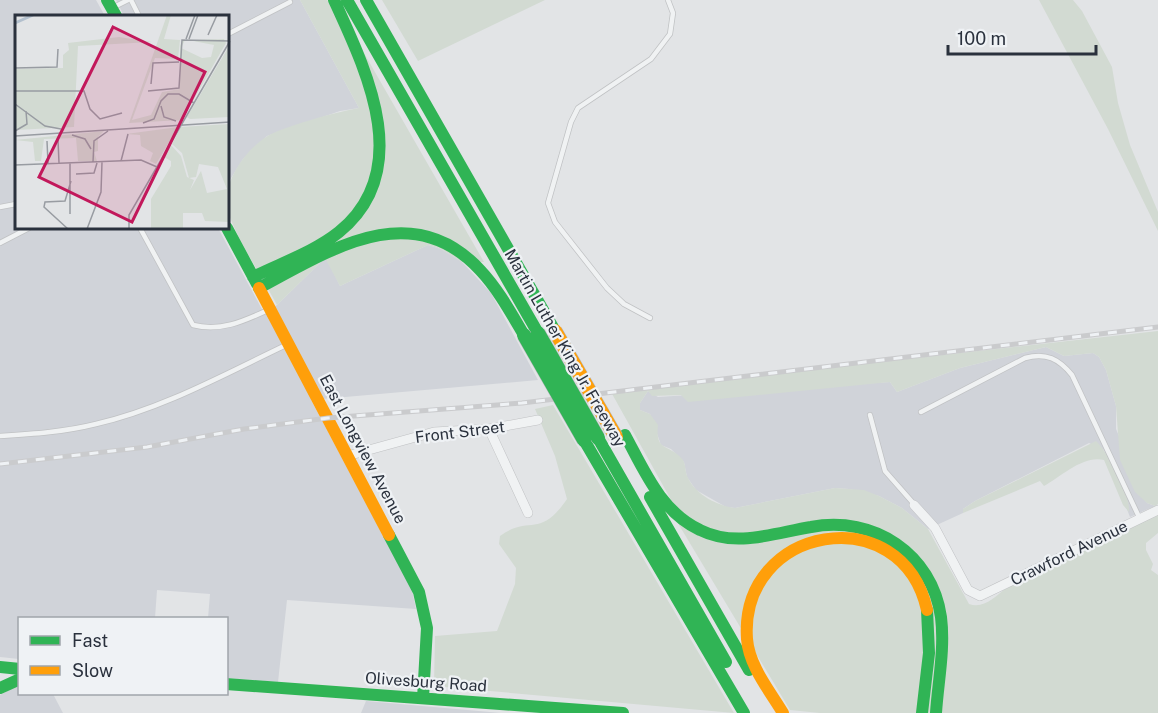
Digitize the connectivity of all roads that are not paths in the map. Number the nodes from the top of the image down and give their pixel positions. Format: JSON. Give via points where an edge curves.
{"nodes":[{"id":1,"x":129,"y":0,"type":"edge"},
{"id":2,"x":334,"y":0,"type":"edge"},
{"id":3,"x":347,"y":0,"type":"edge"},
{"id":4,"x":366,"y":0,"type":"edge"},
{"id":5,"x":376,"y":0,"type":"edge"},
{"id":6,"x":668,"y":0,"type":"edge"},
{"id":7,"x":290,"y":2,"type":"dead end"},
{"id":8,"x":111,"y":8,"type":"edge"},
{"id":9,"x":138,"y":15,"type":"edge"},
{"id":10,"x":230,"y":33,"type":"edge"},
{"id":11,"x":15,"y":204,"type":"edge"},
{"id":12,"x":0,"y":207,"type":"edge"},
{"id":13,"x":484,"y":208,"type":"junction"},
{"id":14,"x":25,"y":230,"type":"edge"},
{"id":15,"x":141,"y":230,"type":"edge"},
{"id":16,"x":228,"y":230,"type":"edge"},
{"id":17,"x":0,"y":243,"type":"edge"},
{"id":18,"x":256,"y":282,"type":"junction"},
{"id":19,"x":270,"y":309,"type":"junction"},
{"id":20,"x":650,"y":318,"type":"dead end"},
{"id":21,"x":531,"y":334,"type":"junction"},
{"id":22,"x":289,"y":343,"type":"junction"},
{"id":23,"x":921,"y":412,"type":"dead end"},
{"id":24,"x":870,"y":415,"type":"dead end"},
{"id":25,"x":538,"y":420,"type":"dead end"},
{"id":26,"x":489,"y":429,"type":"junction"},
{"id":27,"x":0,"y":436,"type":"edge"},
{"id":28,"x":620,"y":436,"type":"junction"},
{"id":29,"x":347,"y":456,"type":"junction"},
{"id":30,"x":914,"y":505,"type":"joint"},
{"id":31,"x":1158,"y":510,"type":"edge"},
{"id":32,"x":528,"y":513,"type":"dead end"},
{"id":33,"x":1140,"y":519,"type":"junction"},
{"id":34,"x":0,"y":667,"type":"edge"},
{"id":35,"x":18,"y":669,"type":"edge"},
{"id":36,"x":726,"y":673,"type":"junction"},
{"id":37,"x":756,"y":675,"type":"junction"},
{"id":38,"x":18,"y":680,"type":"edge"},
{"id":39,"x":228,"y":684,"type":"edge"},
{"id":40,"x":0,"y":688,"type":"edge"},
{"id":41,"x":423,"y":698,"type":"junction"},
{"id":42,"x":485,"y":708,"type":"edge"},
{"id":43,"x":623,"y":713,"type":"edge"},
{"id":44,"x":744,"y":713,"type":"edge"},
{"id":45,"x":755,"y":713,"type":"edge"},
{"id":46,"x":774,"y":713,"type":"edge"},
{"id":47,"x":783,"y":713,"type":"edge"},
{"id":48,"x":922,"y":713,"type":"edge"},
{"id":49,"x":936,"y":713,"type":"edge"}],
"edges":[{"from":1,"to":8,"type":"lane"},
{"from":1,"to":9,"type":"lane"},
{"from":2,"to":18,"type":"main road","via":[[378,114],[380,168],[369,196],[340,231]]},
{"from":3,"to":21,"type":"main road","name":"Martin Luther King Jr. Freeway"},
{"from":4,"to":13,"type":"main road","name":"Martin Luther King Jr. Freeway"},
{"from":5,"to":13,"type":"main road","via":[[474,173]]},
{"from":6,"to":20,"type":"lane","via":[[673,13],[670,34],[651,59],[578,108],[548,202],[555,222],[607,288],[624,304]]},
{"from":7,"to":10,"type":"lane"},
{"from":11,"to":12,"type":"lane"},
{"from":13,"to":28,"type":"main road","name":"Martin Luther King Jr. Freeway","bridge":true},
{"from":14,"to":17,"type":"lane"},
{"from":15,"to":19,"type":"lane","via":[[193,325],[227,326]]},
{"from":16,"to":18,"type":"main road","name":"East Longview Avenue"},
{"from":18,"to":19,"type":"main road","name":"East Longview Avenue"},
{"from":18,"to":21,"type":"main road","via":[[356,239],[382,232],[420,234],[445,242],[471,259]]},
{"from":19,"to":22,"type":"main road","name":"East Longview Avenue"},
{"from":21,"to":36,"type":"main road","name":"Martin Luther King Jr. Freeway","bridge":true},
{"from":22,"to":27,"type":"lane","via":[[126,415],[66,430]]},
{"from":22,"to":29,"type":"main road","name":"East Longview Avenue"},
{"from":23,"to":33,"type":"lane","via":[[1025,358],[1053,358],[1072,375]]},
{"from":24,"to":30,"type":"lane","via":[[885,471]]},
{"from":25,"to":26,"type":"street","name":"Front Street"},
{"from":26,"to":29,"type":"street","name":"Front Street","via":[[434,432]]},
{"from":26,"to":32,"type":"street"},
{"from":28,"to":37,"type":"main road","name":"Martin Luther King Jr. Freeway"},
{"from":28,"to":49,"type":"main road","via":[[665,503],[689,525],[708,534],[754,538],[842,524],[872,529],[907,550],[928,576],[940,610]]},
{"from":29,"to":41,"type":"main road","name":"East Longview Avenue","via":[[423,604],[427,627]]},
{"from":30,"to":33,"type":"street","name":"Crawford Avenue","via":[[935,528],[968,590],[980,596]]},
{"from":31,"to":33,"type":"street","name":"Crawford Avenue"},
{"from":34,"to":35,"type":"main road"},
{"from":36,"to":44,"type":"main road"},
{"from":36,"to":45,"type":"main road","name":"Martin Luther King Jr. Freeway"},
{"from":37,"to":46,"type":"main road","name":"Martin Luther King Jr. Freeway"},
{"from":37,"to":47,"type":"main road"},
{"from":37,"to":48,"type":"main road","via":[[746,626],[753,593],[766,571],[783,554],[804,543],[827,537],[860,538],[902,562],[924,596],[929,625]]},
{"from":38,"to":40,"type":"main road"},
{"from":39,"to":41,"type":"main road","name":"Olivesburg Road"},
{"from":41,"to":42,"type":"main road","name":"Olivesburg Road"},
{"from":42,"to":43,"type":"main road","name":"Olivesburg Road"}]}
